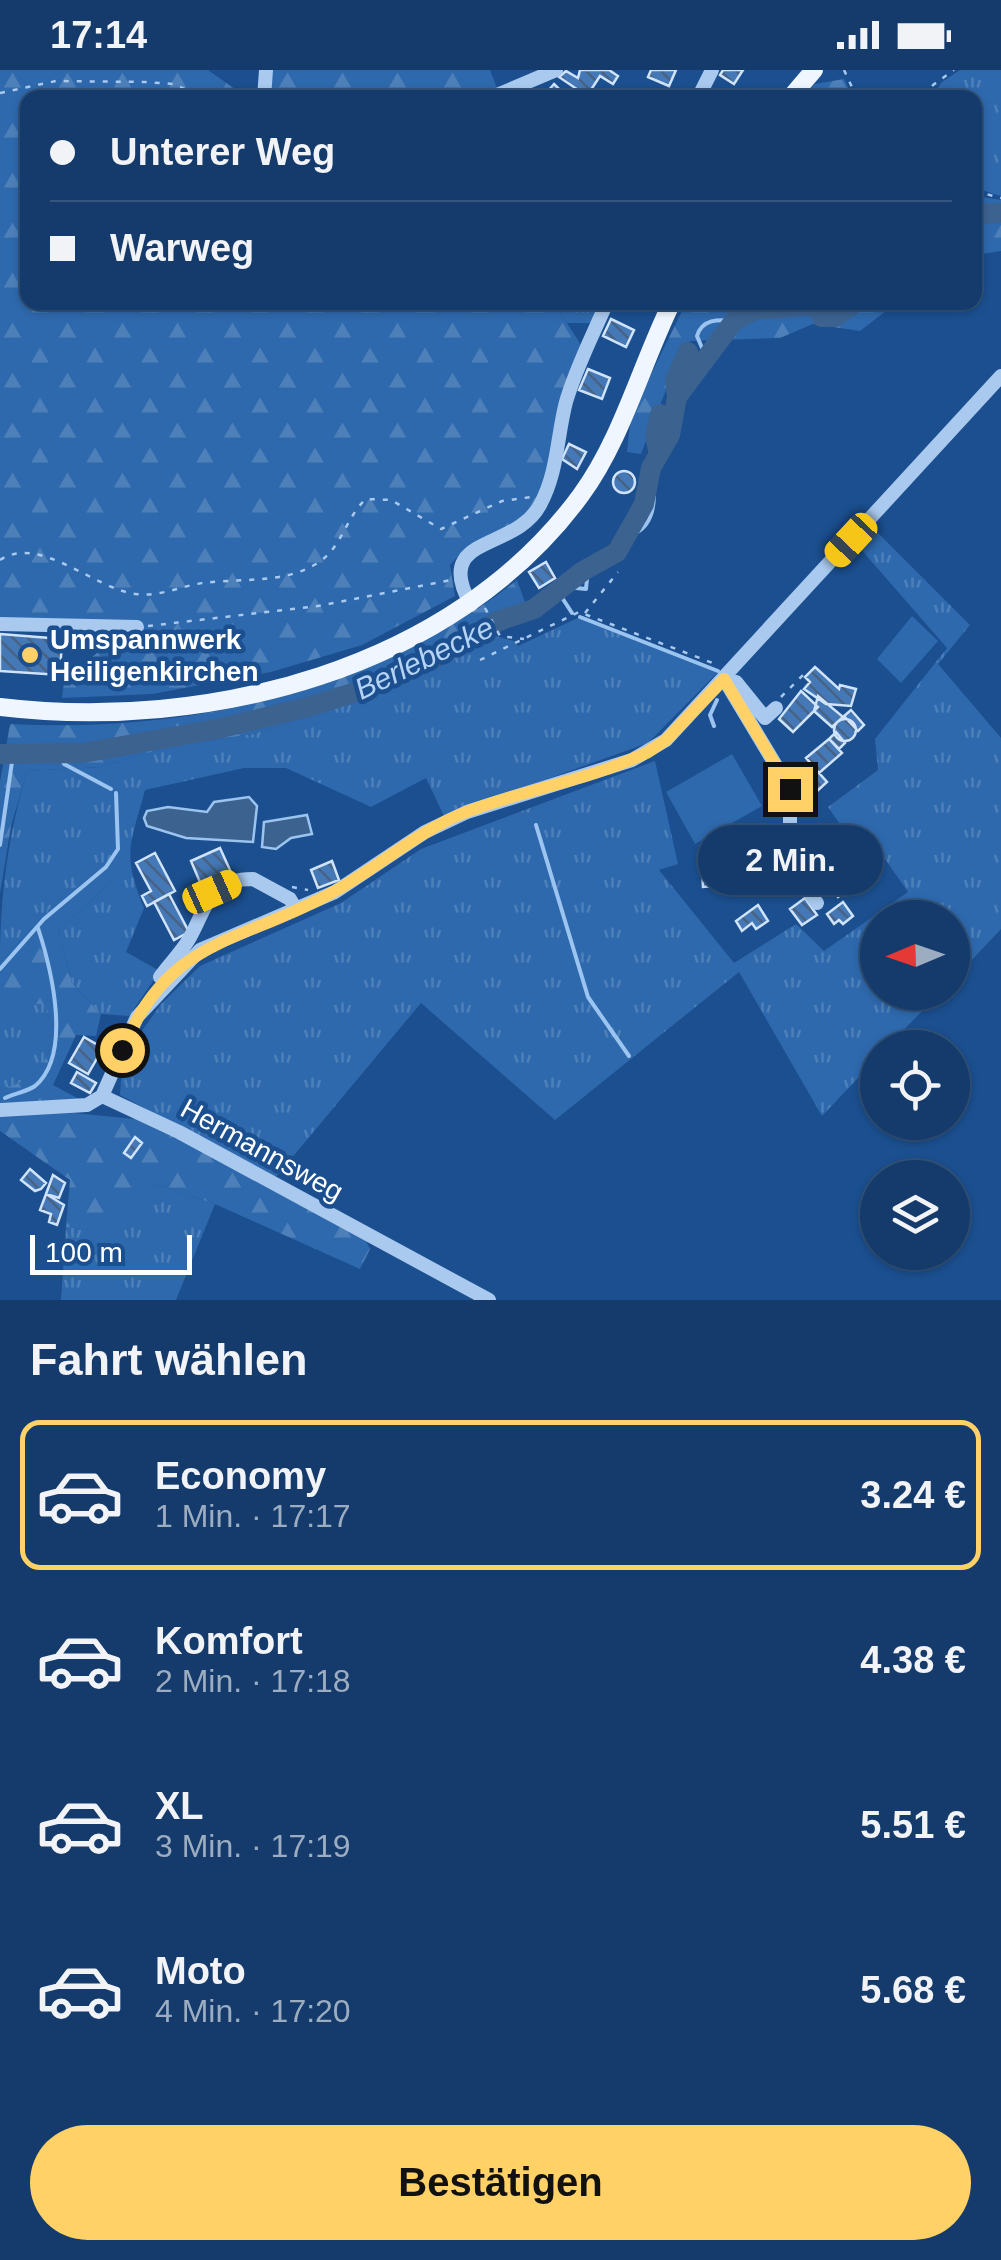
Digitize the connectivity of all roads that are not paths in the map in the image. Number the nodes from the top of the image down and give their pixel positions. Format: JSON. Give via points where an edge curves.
{"nodes":[{"id":1,"x":556,"y":70,"type":"edge"},
{"id":2,"x":814,"y":70,"type":"edge"},
{"id":3,"x":509,"y":90,"type":"edge"},
{"id":4,"x":797,"y":90,"type":"edge"},
{"id":5,"x":605,"y":310,"type":"edge"},
{"id":6,"x":668,"y":310,"type":"edge"},
{"id":7,"x":1001,"y":376,"type":"edge"},
{"id":8,"x":471,"y":605,"type":"junction"},
{"id":9,"x":0,"y":624,"type":"edge"},
{"id":10,"x":136,"y":627,"type":"road end"},
{"id":11,"x":726,"y":676,"type":"junction"},
{"id":12,"x":0,"y":706,"type":"edge"},
{"id":13,"x":774,"y":706,"type":"road end"},
{"id":14,"x":816,"y":903,"type":"dead end"},
{"id":15,"x":296,"y":909,"type":"junction"},
{"id":16,"x":153,"y":996,"type":"junction"},
{"id":17,"x":102,"y":1096,"type":"junction"},
{"id":18,"x":0,"y":1110,"type":"edge"},
{"id":19,"x":489,"y":1300,"type":"edge"}],
"edges":[{"from":1,"to":3,"type":"street"},
{"from":2,"to":4,"type":"main road"},
{"from":5,"to":8,"type":"street","via":[[565,406],[544,496],[520,526],[467,555],[458,580]]},
{"from":6,"to":8,"type":"main road","via":[[584,492],[536,551]]},
{"from":7,"to":11,"type":"street"},
{"from":8,"to":12,"type":"main road","via":[[348,665],[240,697],[122,713]]},
{"from":9,"to":10,"type":"street"},
{"from":11,"to":13,"type":"street","via":[[764,718]]},
{"from":11,"to":14,"type":"street","via":[[790,789],[790,834]]},
{"from":11,"to":15,"type":"street","via":[[648,752],[467,812]]},
{"from":15,"to":16,"type":"street","via":[[200,950]]},
{"from":15,"to":16,"type":"street","via":[[253,878],[212,892]]},
{"from":16,"to":17,"type":"street","via":[[131,1026]]},
{"from":17,"to":18,"type":"street","via":[[87,1105]]},
{"from":17,"to":19,"type":"street","name":"Hermannsweg"}]}
